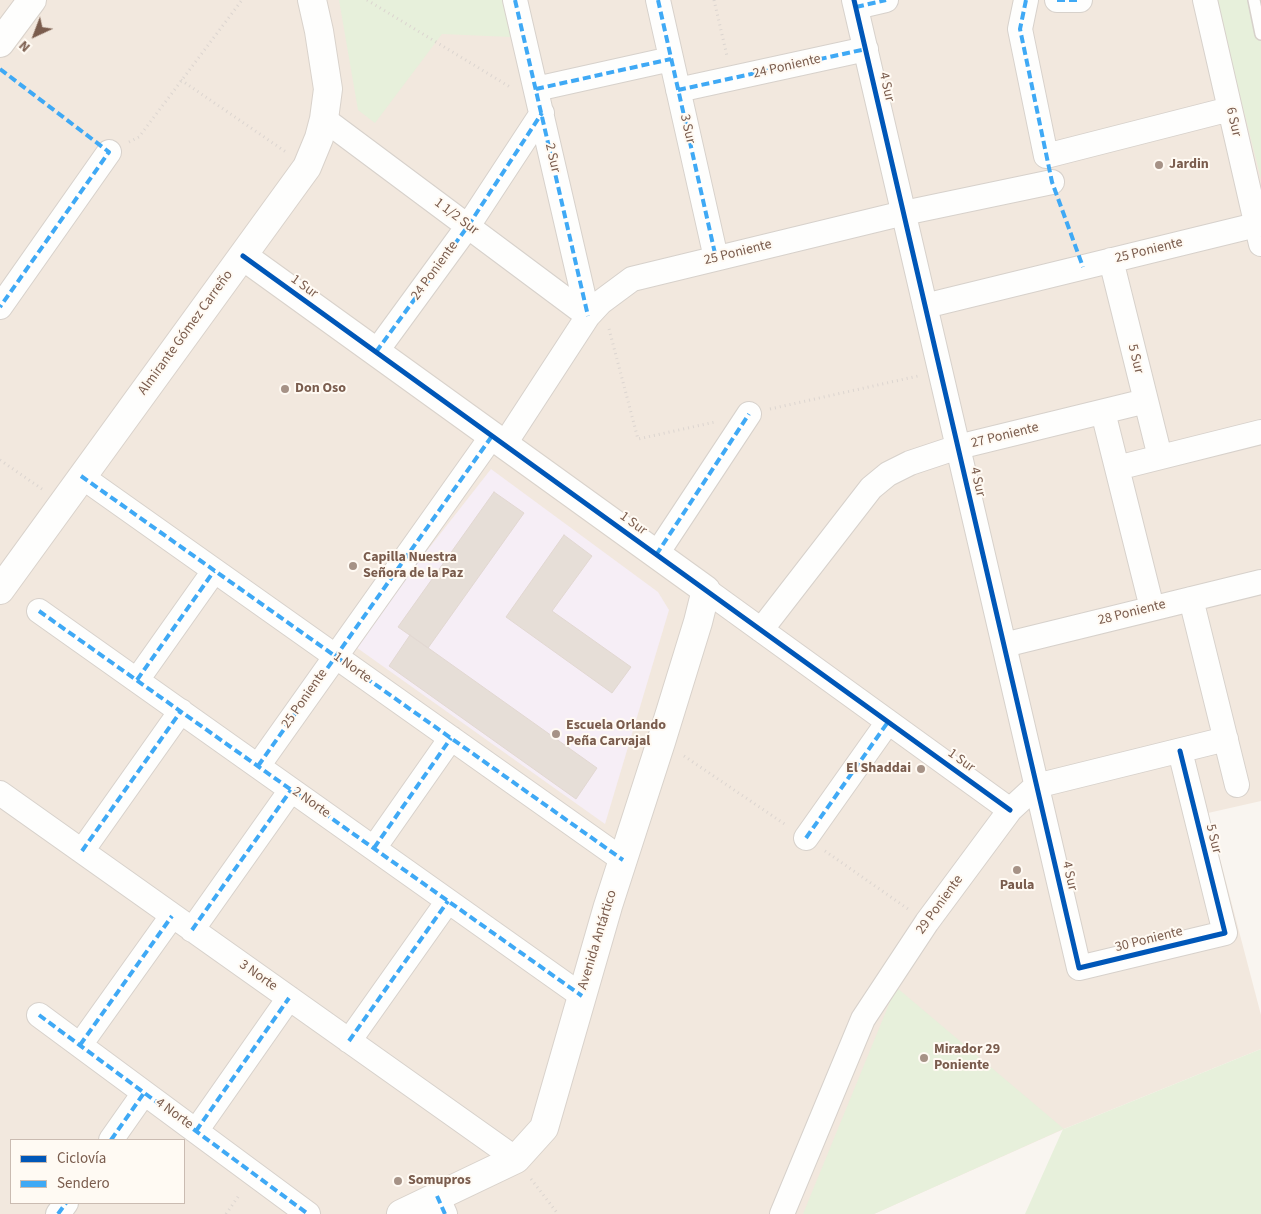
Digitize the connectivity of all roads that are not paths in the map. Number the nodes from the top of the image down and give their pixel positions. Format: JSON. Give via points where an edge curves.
{"nodes":[{"id":1,"x":32,"y":0,"type":"edge"},
{"id":2,"x":312,"y":0,"type":"edge"},
{"id":3,"x":515,"y":0,"type":"edge"},
{"id":4,"x":658,"y":0,"type":"edge"},
{"id":5,"x":886,"y":0,"type":"edge"},
{"id":6,"x":1026,"y":0,"type":"edge"},
{"id":7,"x":1057,"y":0,"type":"edge"},
{"id":8,"x":1080,"y":0,"type":"edge"},
{"id":9,"x":1205,"y":0,"type":"edge"},
{"id":10,"x":1254,"y":0,"type":"edge"},
{"id":11,"x":855,"y":4,"type":"edge"},
{"id":12,"x":1261,"y":34,"type":"edge"},
{"id":13,"x":0,"y":44,"type":"edge"},
{"id":14,"x":866,"y":49,"type":"junction"},
{"id":15,"x":671,"y":59,"type":"junction"},
{"id":16,"x":678,"y":90,"type":"junction"},
{"id":17,"x":539,"y":103,"type":"junction"},
{"id":18,"x":1230,"y":110,"type":"junction"},
{"id":19,"x":324,"y":119,"type":"junction"},
{"id":20,"x":109,"y":152,"type":"road end"},
{"id":21,"x":1052,"y":182,"type":"dead end"},
{"id":22,"x":904,"y":213,"type":"junction"},
{"id":23,"x":468,"y":226,"type":"junction"},
{"id":24,"x":1258,"y":234,"type":"edge"},
{"id":25,"x":243,"y":256,"type":"junction"},
{"id":26,"x":716,"y":258,"type":"junction"},
{"id":27,"x":1111,"y":260,"type":"junction"},
{"id":28,"x":925,"y":306,"type":"junction"},
{"id":29,"x":0,"y":307,"type":"edge"},
{"id":30,"x":588,"y":316,"type":"junction"},
{"id":31,"x":376,"y":352,"type":"junction"},
{"id":32,"x":1146,"y":401,"type":"junction"},
{"id":33,"x":1103,"y":412,"type":"junction"},
{"id":34,"x":749,"y":414,"type":"dead end"},
{"id":35,"x":1261,"y":432,"type":"edge"},
{"id":36,"x":498,"y":440,"type":"junction"},
{"id":37,"x":958,"y":447,"type":"junction"},
{"id":38,"x":1160,"y":457,"type":"junction"},
{"id":39,"x":1117,"y":468,"type":"junction"},
{"id":40,"x":81,"y":476,"type":"junction"},
{"id":41,"x":656,"y":555,"type":"junction"},
{"id":42,"x":214,"y":571,"type":"junction"},
{"id":43,"x":1261,"y":582,"type":"edge"},
{"id":44,"x":0,"y":590,"type":"edge"},
{"id":45,"x":706,"y":590,"type":"junction"},
{"id":46,"x":1191,"y":599,"type":"junction"},
{"id":47,"x":1152,"y":608,"type":"junction"},
{"id":48,"x":39,"y":611,"type":"dead end"},
{"id":49,"x":761,"y":630,"type":"junction"},
{"id":50,"x":1004,"y":645,"type":"junction"},
{"id":51,"x":335,"y":656,"type":"junction"},
{"id":52,"x":137,"y":680,"type":"junction"},
{"id":53,"x":181,"y":711,"type":"junction"},
{"id":54,"x":888,"y":722,"type":"junction"},
{"id":55,"x":451,"y":738,"type":"junction"},
{"id":56,"x":1226,"y":739,"type":"junction"},
{"id":57,"x":1180,"y":750,"type":"junction"},
{"id":58,"x":258,"y":766,"type":"junction"},
{"id":59,"x":1237,"y":785,"type":"dead end"},
{"id":60,"x":1036,"y":786,"type":"junction"},
{"id":61,"x":291,"y":790,"type":"junction"},
{"id":62,"x":0,"y":793,"type":"edge"},
{"id":63,"x":1010,"y":810,"type":"junction"},
{"id":64,"x":806,"y":838,"type":"dead end"},
{"id":65,"x":374,"y":848,"type":"junction"},
{"id":66,"x":82,"y":851,"type":"junction"},
{"id":67,"x":623,"y":860,"type":"junction"},
{"id":68,"x":448,"y":900,"type":"junction"},
{"id":69,"x":172,"y":916,"type":"junction"},
{"id":70,"x":192,"y":930,"type":"junction"},
{"id":71,"x":1225,"y":933,"type":"joint"},
{"id":72,"x":1079,"y":968,"type":"joint"},
{"id":73,"x":582,"y":996,"type":"junction"},
{"id":74,"x":289,"y":998,"type":"junction"},
{"id":75,"x":39,"y":1015,"type":"dead end"},
{"id":76,"x":349,"y":1041,"type":"junction"},
{"id":77,"x":80,"y":1045,"type":"junction"},
{"id":78,"x":144,"y":1093,"type":"junction"},
{"id":79,"x":196,"y":1131,"type":"junction"},
{"id":80,"x":112,"y":1139,"type":"edge"},
{"id":81,"x":516,"y":1160,"type":"junction"},
{"id":82,"x":441,"y":1205,"type":"edge"},
{"id":83,"x":308,"y":1214,"type":"edge"},
{"id":84,"x":401,"y":1214,"type":"edge"},
{"id":85,"x":782,"y":1214,"type":"edge"}],
"edges":[{"from":1,"to":13,"type":"street"},
{"from":2,"to":19,"type":"street","name":"Almirante Gómez Carreño","via":[[328,89]]},
{"from":3,"to":17,"type":"street","name":"2 Sur"},
{"from":4,"to":15,"type":"street","name":"3 Sur"},
{"from":5,"to":11,"type":"street"},
{"from":6,"to":18,"type":"street","via":[[1020,29],[1046,156]]},
{"from":7,"to":8,"type":"street"},
{"from":9,"to":18,"type":"street","name":"6 Sur"},
{"from":10,"to":12,"type":"lane"},
{"from":11,"to":14,"type":"street","name":"4 Sur"},
{"from":14,"to":16,"type":"street","name":"24 Poniente"},
{"from":14,"to":22,"type":"street","name":"4 Sur"},
{"from":15,"to":16,"type":"street","name":"3 Sur"},
{"from":15,"to":17,"type":"street"},
{"from":16,"to":26,"type":"street","name":"3 Sur"},
{"from":17,"to":23,"type":"street","name":"24 Poniente"},
{"from":17,"to":30,"type":"street","name":"2 Sur"},
{"from":18,"to":24,"type":"street","name":"6 Sur"},
{"from":19,"to":23,"type":"street","name":"1 1/2 Sur"},
{"from":19,"to":25,"type":"street","name":"Almirante Gómez Carreño","via":[[307,167]]},
{"from":20,"to":29,"type":"street"},
{"from":21,"to":22,"type":"street","name":"25 Poniente"},
{"from":22,"to":26,"type":"street","name":"25 Poniente"},
{"from":22,"to":28,"type":"street","name":"4 Sur"},
{"from":23,"to":30,"type":"street","name":"1 1/2 Sur"},
{"from":23,"to":31,"type":"street","name":"24 Poniente"},
{"from":24,"to":27,"type":"street","name":"25 Poniente"},
{"from":25,"to":31,"type":"street","name":"1 Sur"},
{"from":25,"to":40,"type":"street","name":"Almirante Gómez Carreño"},
{"from":26,"to":30,"type":"street","name":"25 Poniente","via":[[632,279]]},
{"from":27,"to":28,"type":"street","name":"25 Poniente"},
{"from":27,"to":32,"type":"street","name":"5 Sur"},
{"from":28,"to":37,"type":"street","name":"4 Sur"},
{"from":30,"to":36,"type":"street","name":"25 Poniente"},
{"from":31,"to":36,"type":"street","name":"1 Sur"},
{"from":32,"to":33,"type":"street","name":"27 Poniente"},
{"from":32,"to":38,"type":"street","name":"5 Sur"},
{"from":33,"to":37,"type":"street","name":"27 Poniente"},
{"from":33,"to":39,"type":"street"},
{"from":34,"to":41,"type":"street"},
{"from":35,"to":38,"type":"street"},
{"from":36,"to":41,"type":"street","name":"1 Sur"},
{"from":36,"to":51,"type":"street","name":"25 Poniente"},
{"from":37,"to":49,"type":"street","name":"27 Poniente","via":[[910,463],[888,474],[871,488]]},
{"from":37,"to":50,"type":"street","name":"4 Sur"},
{"from":38,"to":39,"type":"street"},
{"from":39,"to":47,"type":"street"},
{"from":40,"to":42,"type":"street","name":"1 Norte"},
{"from":40,"to":44,"type":"street","name":"Almirante Gómez Carreño"},
{"from":41,"to":45,"type":"street","name":"1 Sur"},
{"from":42,"to":51,"type":"street","name":"1 Norte"},
{"from":42,"to":52,"type":"street"},
{"from":43,"to":46,"type":"street","name":"28 Poniente"},
{"from":45,"to":49,"type":"street","name":"1 Sur"},
{"from":45,"to":67,"type":"street","name":"Avenida Antártico","via":[[662,742]]},
{"from":46,"to":47,"type":"street","name":"28 Poniente"},
{"from":46,"to":56,"type":"street"},
{"from":47,"to":50,"type":"street","name":"28 Poniente"},
{"from":48,"to":52,"type":"street","name":"2 Norte"},
{"from":49,"to":54,"type":"street","name":"1 Sur"},
{"from":50,"to":60,"type":"street","name":"4 Sur"},
{"from":51,"to":55,"type":"street","name":"1 Norte"},
{"from":51,"to":58,"type":"street","name":"25 Poniente"},
{"from":52,"to":53,"type":"street","name":"2 Norte"},
{"from":53,"to":58,"type":"street","name":"2 Norte"},
{"from":53,"to":66,"type":"street"},
{"from":54,"to":63,"type":"street","name":"1 Sur"},
{"from":54,"to":64,"type":"street"},
{"from":55,"to":65,"type":"street"},
{"from":55,"to":67,"type":"street","name":"1 Norte"},
{"from":56,"to":57,"type":"street","name":"29 Poniente"},
{"from":56,"to":59,"type":"street"},
{"from":57,"to":60,"type":"street","name":"29 Poniente"},
{"from":57,"to":71,"type":"street","name":"5 Sur"},
{"from":58,"to":61,"type":"street","name":"2 Norte"},
{"from":60,"to":63,"type":"street","name":"29 Poniente"},
{"from":60,"to":72,"type":"street","name":"4 Sur"},
{"from":61,"to":65,"type":"street","name":"2 Norte"},
{"from":61,"to":70,"type":"street"},
{"from":62,"to":66,"type":"street","name":"3 Norte"},
{"from":63,"to":85,"type":"street","name":"29 Poniente","via":[[927,922],[863,1019]]},
{"from":65,"to":68,"type":"street","name":"2 Norte"},
{"from":66,"to":69,"type":"street","name":"3 Norte"},
{"from":67,"to":73,"type":"street","name":"Avenida Antártico"},
{"from":68,"to":73,"type":"street","name":"2 Norte"},
{"from":68,"to":76,"type":"street"},
{"from":69,"to":70,"type":"street","name":"3 Norte"},
{"from":69,"to":77,"type":"street"},
{"from":70,"to":74,"type":"street","name":"3 Norte"},
{"from":71,"to":72,"type":"street","name":"30 Poniente"},
{"from":73,"to":81,"type":"street","name":"Avenida Antártico","via":[[544,1128]]},
{"from":74,"to":76,"type":"street","name":"3 Norte"},
{"from":74,"to":79,"type":"street"},
{"from":75,"to":77,"type":"street","name":"4 Norte"},
{"from":76,"to":81,"type":"street","name":"3 Norte"},
{"from":77,"to":78,"type":"street","name":"4 Norte"},
{"from":78,"to":79,"type":"street","name":"4 Norte"},
{"from":78,"to":80,"type":"street"},
{"from":79,"to":83,"type":"street","name":"4 Norte"},
{"from":81,"to":82,"type":"street","name":"Avenida Antártico"},
{"from":82,"to":84,"type":"street","name":"Avenida Antártico"}]}
